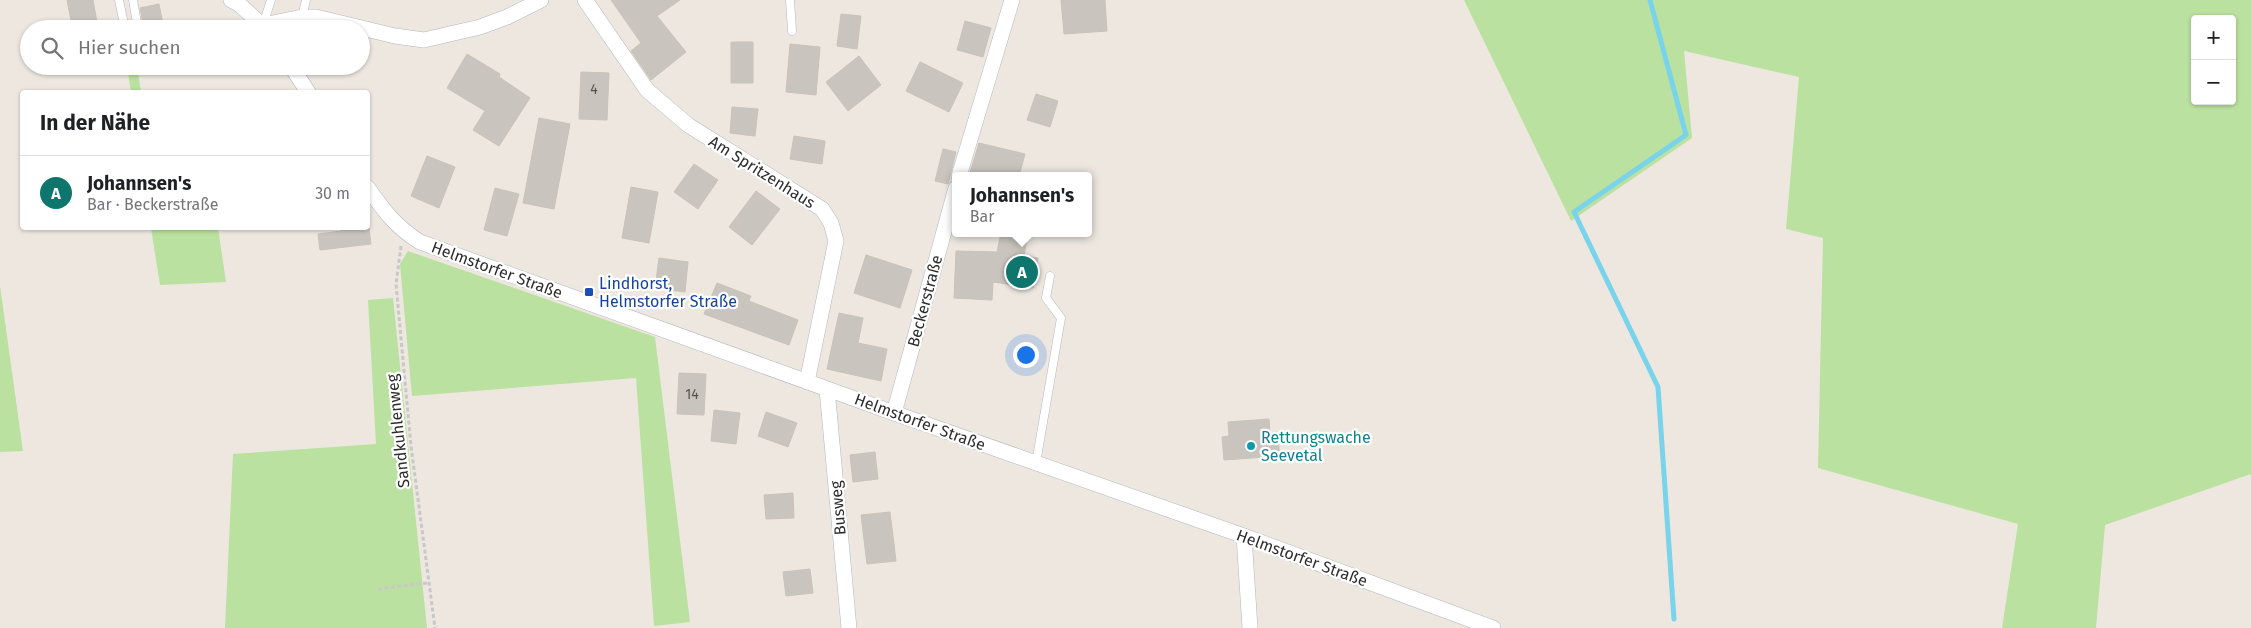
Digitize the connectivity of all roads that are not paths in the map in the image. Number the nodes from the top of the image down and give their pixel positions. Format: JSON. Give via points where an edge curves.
{"nodes":[{"id":1,"x":119,"y":0,"type":"edge"},
{"id":2,"x":132,"y":0,"type":"edge"},
{"id":3,"x":231,"y":0,"type":"edge"},
{"id":4,"x":271,"y":0,"type":"edge"},
{"id":5,"x":306,"y":0,"type":"edge"},
{"id":6,"x":541,"y":0,"type":"edge"},
{"id":7,"x":585,"y":0,"type":"edge"},
{"id":8,"x":790,"y":0,"type":"edge"},
{"id":9,"x":1012,"y":0,"type":"edge"},
{"id":10,"x":302,"y":17,"type":"junction"},
{"id":11,"x":122,"y":20,"type":"edge"},
{"id":12,"x":136,"y":20,"type":"edge"},
{"id":13,"x":257,"y":20,"type":"edge"},
{"id":14,"x":267,"y":20,"type":"edge"},
{"id":15,"x":291,"y":20,"type":"edge"},
{"id":16,"x":328,"y":20,"type":"edge"},
{"id":17,"x":370,"y":30,"type":"edge"},
{"id":18,"x":792,"y":32,"type":"dead end"},
{"id":19,"x":297,"y":75,"type":"edge"},
{"id":20,"x":307,"y":90,"type":"edge"},
{"id":21,"x":960,"y":172,"type":"edge"},
{"id":22,"x":370,"y":191,"type":"edge"},
{"id":23,"x":952,"y":203,"type":"edge"},
{"id":24,"x":1050,"y":276,"type":"dead end"},
{"id":25,"x":806,"y":382,"type":"junction"},
{"id":26,"x":827,"y":389,"type":"junction"},
{"id":27,"x":894,"y":413,"type":"junction"},
{"id":28,"x":1036,"y":463,"type":"junction"},
{"id":29,"x":1244,"y":536,"type":"junction"},
{"id":30,"x":849,"y":628,"type":"edge"},
{"id":31,"x":1250,"y":628,"type":"edge"},
{"id":32,"x":1493,"y":628,"type":"edge"}],
"edges":[{"from":1,"to":11,"type":"lane"},
{"from":2,"to":12,"type":"lane"},
{"from":3,"to":13,"type":"street"},
{"from":4,"to":14,"type":"lane"},
{"from":5,"to":10,"type":"lane"},
{"from":6,"to":17,"type":"street","via":[[480,27],[424,40]]},
{"from":7,"to":25,"type":"street","name":"Am Spritzenhaus","via":[[647,90],[688,125],[822,209],[831,223],[836,241]]},
{"from":8,"to":18,"type":"lane"},
{"from":9,"to":21,"type":"street"},
{"from":10,"to":15,"type":"street"},
{"from":10,"to":16,"type":"street"},
{"from":19,"to":20,"type":"street"},
{"from":22,"to":25,"type":"street","name":"Helmstorfer Straße","via":[[403,232],[420,242]]},
{"from":23,"to":27,"type":"street","name":"Beckerstraße"},
{"from":24,"to":28,"type":"lane","via":[[1046,298],[1061,318]]},
{"from":25,"to":26,"type":"street","name":"Helmstorfer Straße"},
{"from":26,"to":27,"type":"street","name":"Helmstorfer Straße"},
{"from":26,"to":30,"type":"street","name":"Busweg"},
{"from":27,"to":28,"type":"street","name":"Helmstorfer Straße"},
{"from":28,"to":29,"type":"street","name":"Helmstorfer Straße"},
{"from":29,"to":31,"type":"street"},
{"from":29,"to":32,"type":"street","name":"Helmstorfer Straße"}]}
